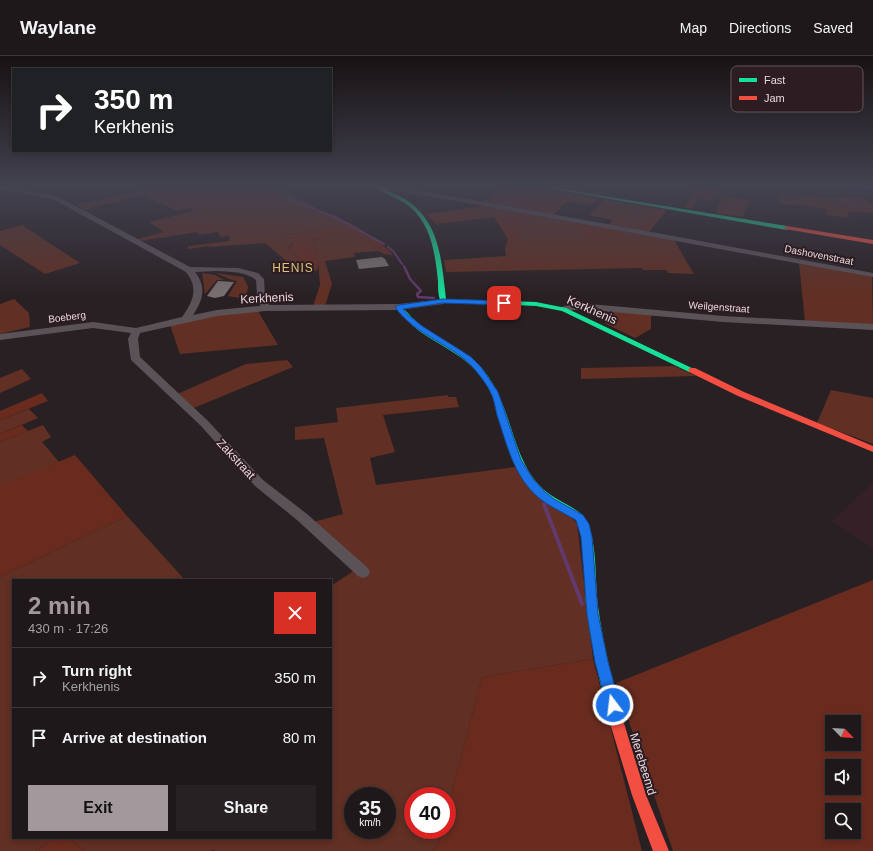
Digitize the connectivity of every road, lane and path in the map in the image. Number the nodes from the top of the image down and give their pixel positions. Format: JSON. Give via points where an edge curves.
{"nodes":[{"id":1,"x":103,"y":223,"type":"edge"},
{"id":2,"x":428,"y":223,"type":"edge"},
{"id":3,"x":594,"y":223,"type":"edge"},
{"id":4,"x":759,"y":223,"type":"edge"},
{"id":5,"x":873,"y":242,"type":"edge"},
{"id":6,"x":189,"y":270,"type":"junction"},
{"id":7,"x":873,"y":275,"type":"edge"},
{"id":8,"x":443,"y":301,"type":"junction"},
{"id":9,"x":399,"y":307,"type":"junction"},
{"id":10,"x":265,"y":308,"type":"junction"},
{"id":11,"x":564,"y":309,"type":"junction"},
{"id":12,"x":185,"y":319,"type":"junction"},
{"id":13,"x":873,"y":327,"type":"edge"},
{"id":14,"x":136,"y":331,"type":"junction"},
{"id":15,"x":0,"y":337,"type":"edge"},
{"id":16,"x":873,"y":449,"type":"edge"},
{"id":17,"x":363,"y":572,"type":"dead end"},
{"id":18,"x":661,"y":851,"type":"edge"}],
"edges":[{"from":1,"to":6,"type":"street"},
{"from":2,"to":8,"type":"street","via":[[436,245]]},
{"from":3,"to":7,"type":"street","name":"Dashovenstraat"},
{"from":4,"to":5,"type":"street"},
{"from":6,"to":10,"type":"street","via":[[232,270],[254,274],[260,279]]},
{"from":6,"to":12,"type":"street","via":[[195,276],[199,293]]},
{"from":8,"to":9,"type":"street","name":"Kerkhenis"},
{"from":8,"to":11,"type":"street","name":"Kerkhenis","via":[[536,304]]},
{"from":9,"to":10,"type":"street","name":"Kerkhenis"},
{"from":9,"to":18,"type":"street","name":"Merebeemd","via":[[404,315],[420,328],[479,369],[494,392],[516,460],[530,482],[542,495],[580,517],[584,524],[593,614],[601,662],[633,776]]},
{"from":10,"to":12,"type":"street","name":"Kerkhenis"},
{"from":11,"to":13,"type":"street","name":"Weilgenstraat","via":[[585,307],[723,319]]},
{"from":11,"to":16,"type":"street","name":"Kerkhenis","via":[[741,394]]},
{"from":12,"to":14,"type":"street","name":"Kerkhenis"},
{"from":14,"to":15,"type":"street","name":"Boeberg","via":[[93,325]]},
{"from":14,"to":17,"type":"street","name":"Zakstraat","via":[[133,339],[135,358],[204,424],[259,483],[302,517]]}]}
